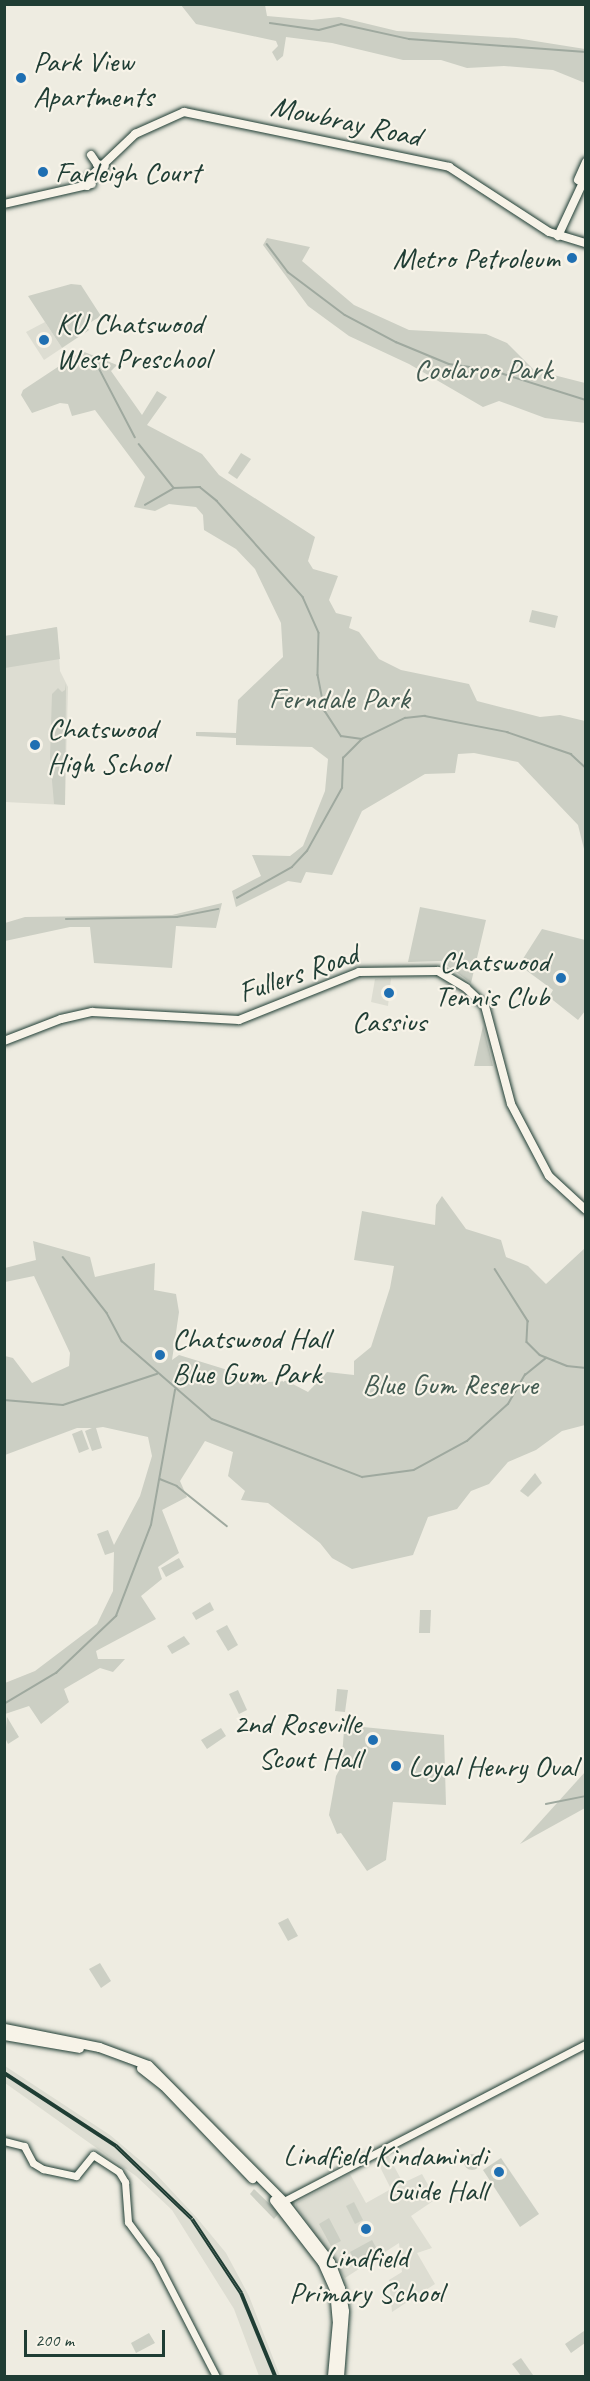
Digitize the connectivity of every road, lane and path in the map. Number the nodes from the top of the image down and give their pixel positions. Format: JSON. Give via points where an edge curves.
{"nodes":[{"id":1,"x":91,"y":155,"type":"dead end"},
{"id":2,"x":585,"y":162,"type":"edge"},
{"id":3,"x":105,"y":166,"type":"junction"},
{"id":4,"x":585,"y":176,"type":"edge"},
{"id":5,"x":580,"y":184,"type":"junction"},
{"id":6,"x":4,"y":204,"type":"edge"},
{"id":7,"x":558,"y":236,"type":"junction"},
{"id":8,"x":585,"y":243,"type":"edge"},
{"id":9,"x":4,"y":1041,"type":"edge"},
{"id":10,"x":585,"y":1210,"type":"edge"},
{"id":11,"x":4,"y":2028,"type":"edge"},
{"id":12,"x":4,"y":2035,"type":"edge"},
{"id":13,"x":585,"y":2044,"type":"edge"},
{"id":14,"x":4,"y":2141,"type":"edge"},
{"id":15,"x":281,"y":2203,"type":"junction"},
{"id":16,"x":216,"y":2376,"type":"edge"},
{"id":17,"x":332,"y":2376,"type":"edge"},
{"id":18,"x":339,"y":2376,"type":"edge"}],
"edges":[{"from":1,"to":3,"type":"main road"},
{"from":2,"to":5,"type":"main road"},
{"from":3,"to":6,"type":"main road","name":"Mowbray Road","via":[[87,186]]},
{"from":3,"to":7,"type":"main road","name":"Mowbray Road","via":[[139,131],[176,114],[192,113],[449,167]]},
{"from":4,"to":5,"type":"main road"},
{"from":5,"to":7,"type":"main road"},
{"from":7,"to":8,"type":"main road","name":"Mowbray Road"},
{"from":9,"to":10,"type":"main road","name":"Fullers Road","via":[[61,1019],[92,1012],[221,1021],[246,1018],[365,972],[441,972],[474,994],[487,1013],[511,1104],[549,1176]]},
{"from":11,"to":15,"type":"highway","via":[[99,2047],[148,2065]]},
{"from":12,"to":15,"type":"highway","via":[[97,2052],[145,2070]]},
{"from":13,"to":15,"type":"street"},
{"from":14,"to":16,"type":"street","via":[[24,2146],[37,2167],[76,2176],[87,2159],[102,2158],[122,2175],[128,2222],[156,2259]]},
{"from":15,"to":17,"type":"highway","via":[[322,2262],[334,2289],[337,2321]]},
{"from":15,"to":18,"type":"highway","via":[[330,2262],[340,2288],[344,2311]]}]}
